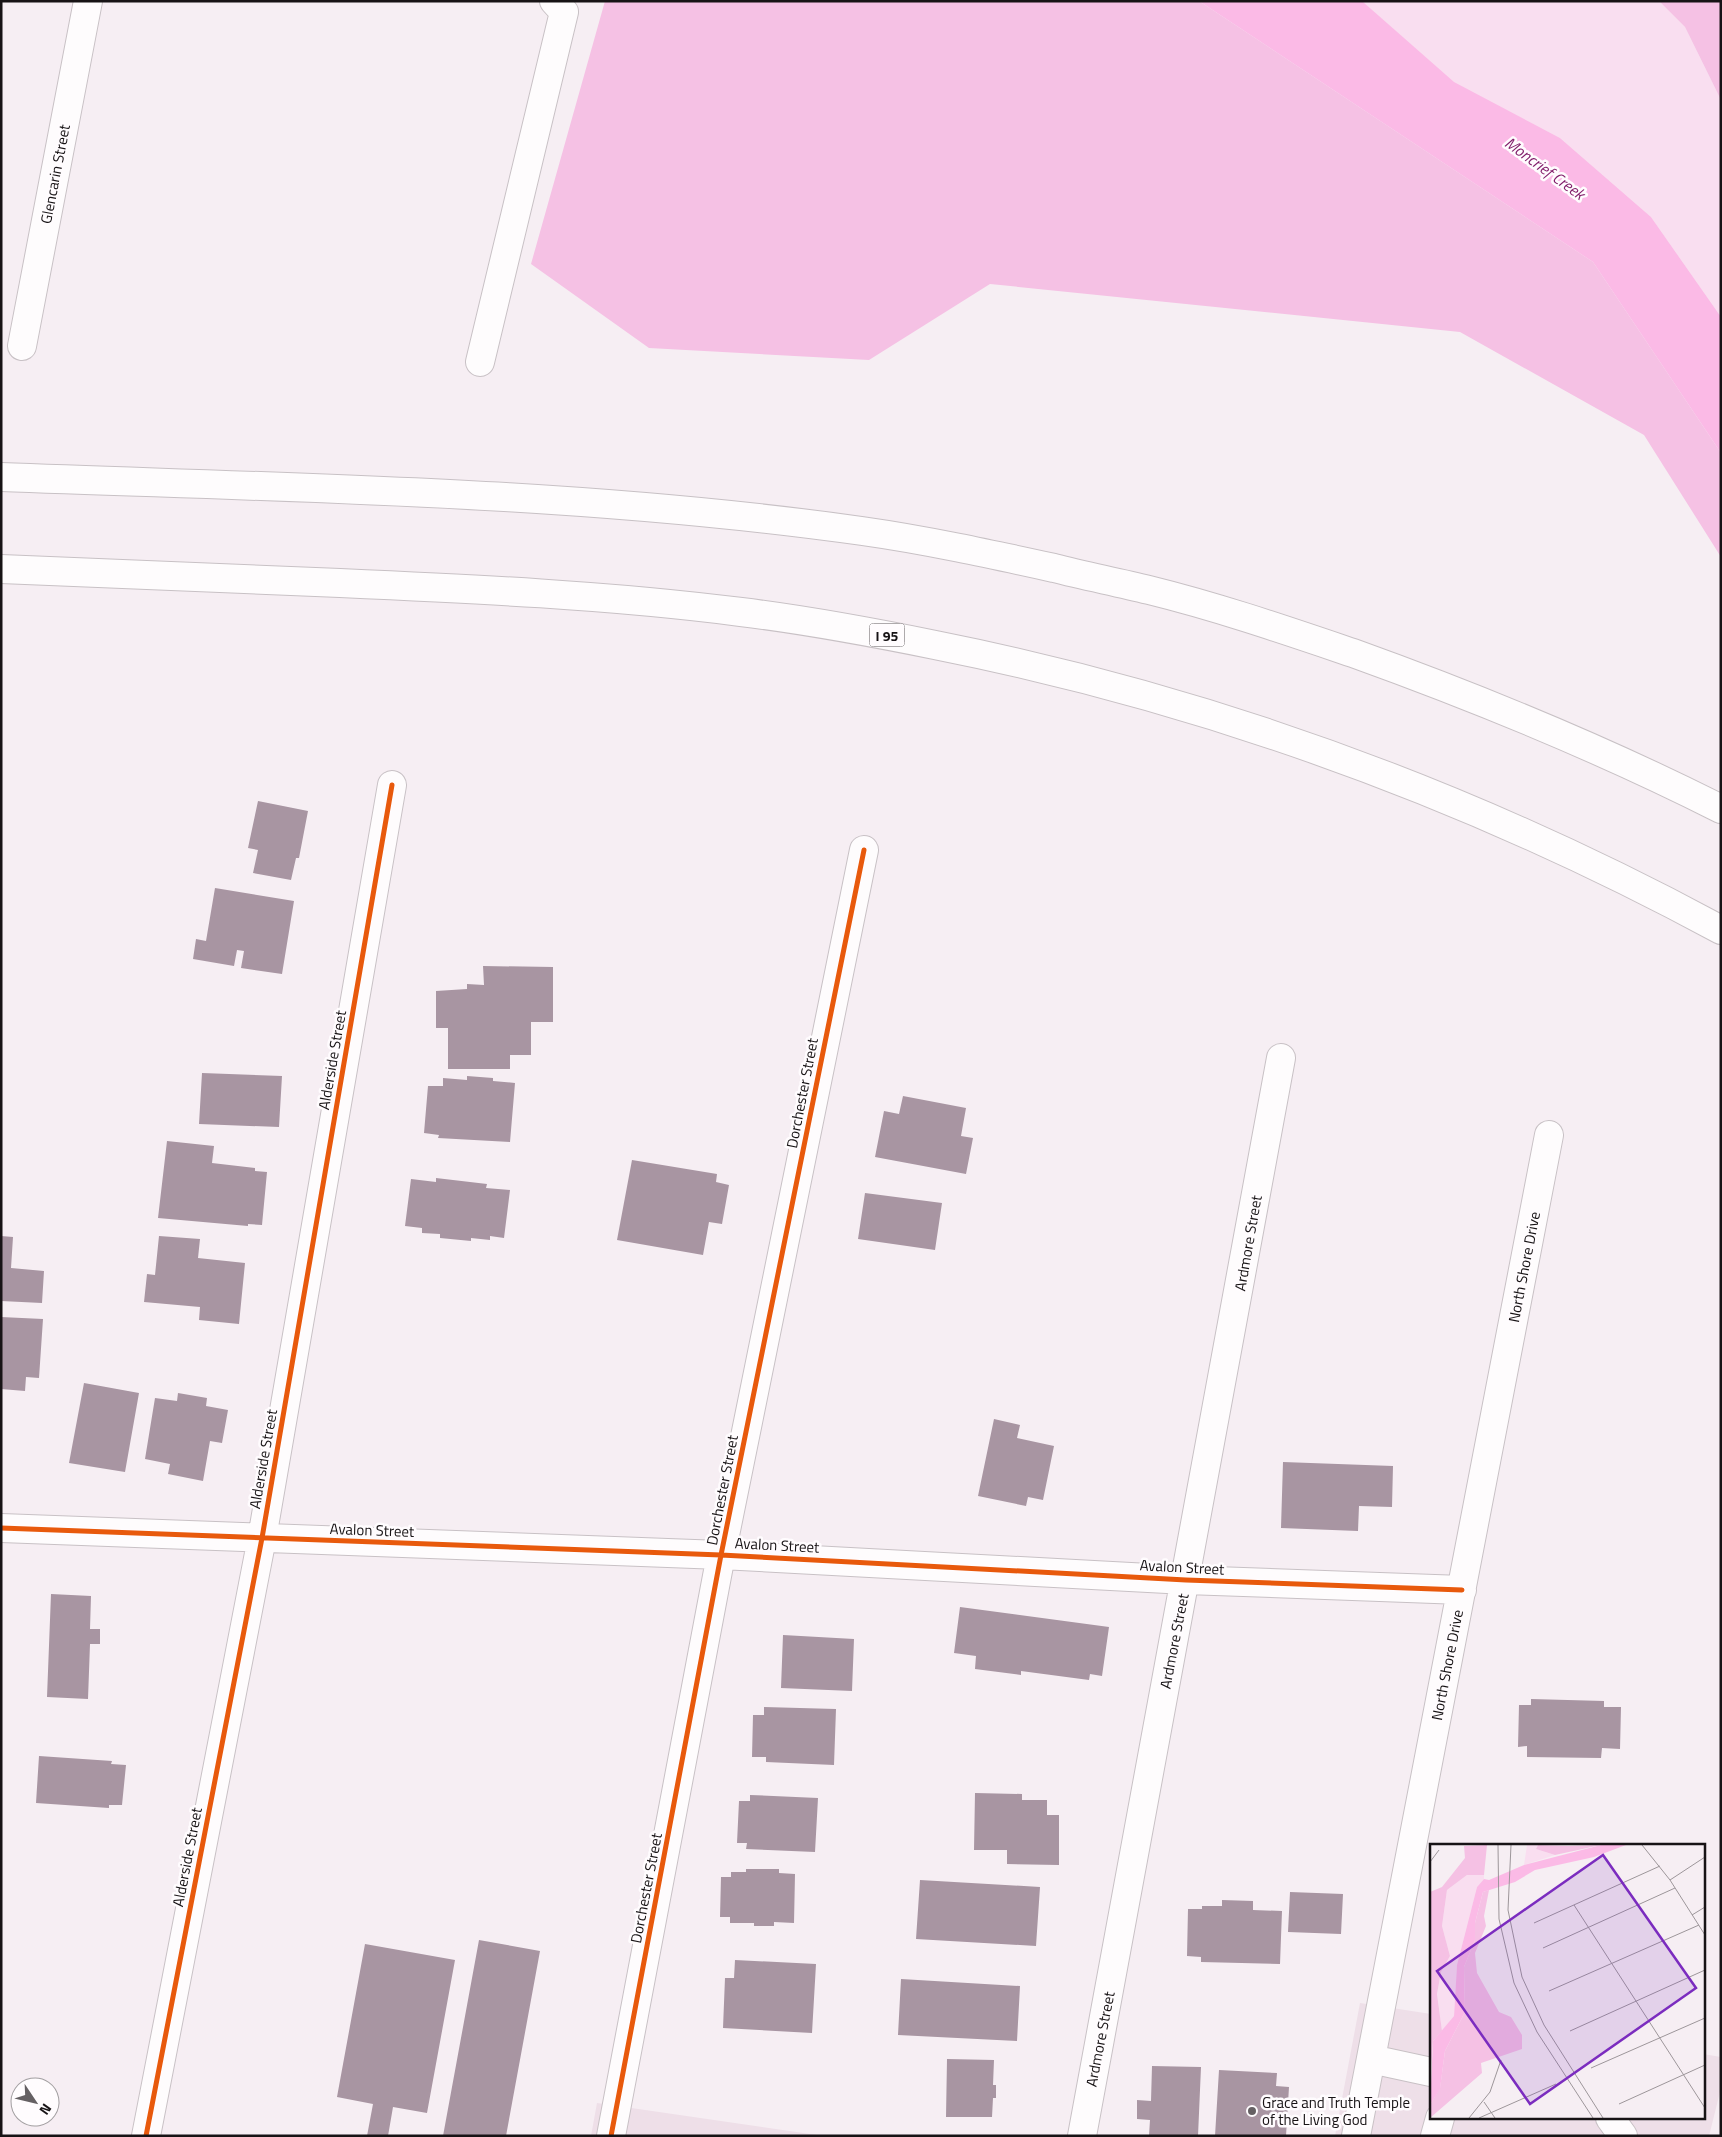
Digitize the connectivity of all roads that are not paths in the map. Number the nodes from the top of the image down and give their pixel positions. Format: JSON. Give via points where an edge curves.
{"nodes":[{"id":1,"x":88,"y":1,"type":"edge"},
{"id":2,"x":559,"y":7,"type":"edge"},
{"id":3,"x":22,"y":346,"type":"dead end"},
{"id":4,"x":480,"y":362,"type":"dead end"},
{"id":5,"x":1,"y":476,"type":"edge"},
{"id":6,"x":1,"y":569,"type":"edge"},
{"id":7,"x":392,"y":785,"type":"dead end"},
{"id":8,"x":1721,"y":809,"type":"edge"},
{"id":9,"x":864,"y":850,"type":"dead end"},
{"id":10,"x":1721,"y":930,"type":"edge"},
{"id":11,"x":1282,"y":1058,"type":"dead end"},
{"id":12,"x":1549,"y":1135,"type":"dead end"},
{"id":13,"x":1,"y":1528,"type":"edge"},
{"id":14,"x":262,"y":1538,"type":"junction"},
{"id":15,"x":721,"y":1555,"type":"junction"},
{"id":16,"x":1186,"y":1580,"type":"junction"},
{"id":17,"x":1462,"y":1590,"type":"junction"},
{"id":18,"x":1371,"y":2059,"type":"junction"},
{"id":19,"x":1430,"y":2072,"type":"edge"},
{"id":20,"x":1439,"y":2120,"type":"edge"},
{"id":21,"x":1611,"y":2120,"type":"edge"},
{"id":22,"x":146,"y":2136,"type":"edge"},
{"id":23,"x":611,"y":2136,"type":"edge"},
{"id":24,"x":1082,"y":2136,"type":"edge"},
{"id":25,"x":1356,"y":2136,"type":"edge"},
{"id":26,"x":1435,"y":2136,"type":"edge"},
{"id":27,"x":1623,"y":2136,"type":"edge"}],
"edges":[{"from":1,"to":3,"type":"main road","name":"Glencarin Street"},
{"from":2,"to":4,"type":"main road"},
{"from":5,"to":8,"type":"main road","via":[[586,501],[866,532],[1003,557],[1149,590],[1275,626],[1541,725]]},
{"from":6,"to":10,"type":"main road","number":"I 95","via":[[450,588],[602,598],[743,612],[883,634],[1023,662],[1158,698],[1293,741],[1426,790],[1558,848]]},
{"from":7,"to":14,"type":"main road","name":"Alderside Street"},
{"from":9,"to":15,"type":"main road","name":"Dorchester Street"},
{"from":11,"to":16,"type":"main road","name":"Ardmore Street"},
{"from":12,"to":17,"type":"main road","name":"North Shore Drive"},
{"from":13,"to":14,"type":"main road","name":"Avalon Street"},
{"from":14,"to":15,"type":"main road","name":"Avalon Street"},
{"from":14,"to":22,"type":"main road","name":"Alderside Street"},
{"from":15,"to":16,"type":"main road","name":"Avalon Street"},
{"from":15,"to":23,"type":"main road","name":"Dorchester Street"},
{"from":16,"to":17,"type":"main road","name":"Avalon Street"},
{"from":16,"to":24,"type":"main road","name":"Ardmore Street"},
{"from":17,"to":18,"type":"main road","name":"North Shore Drive"},
{"from":18,"to":19,"type":"main road"},
{"from":18,"to":25,"type":"main road","name":"North Shore Drive"},
{"from":20,"to":26,"type":"main road"},
{"from":21,"to":27,"type":"main road"}]}
